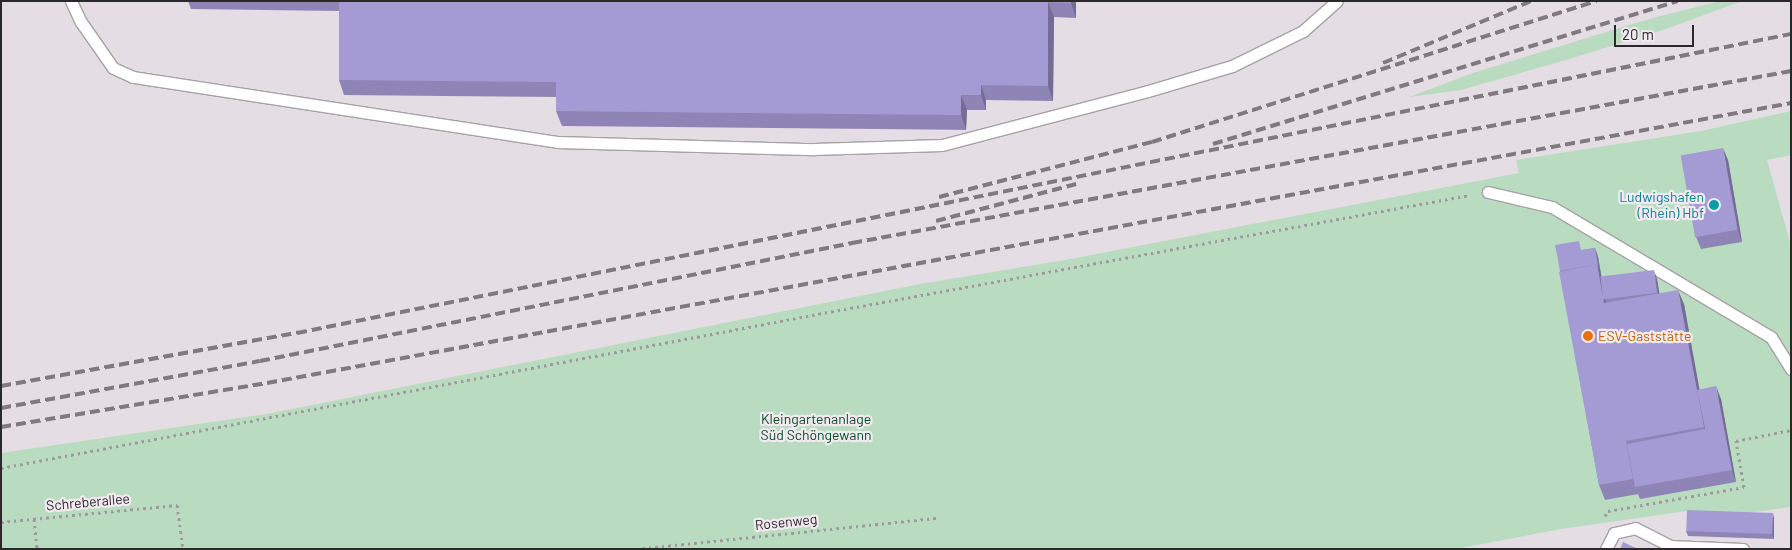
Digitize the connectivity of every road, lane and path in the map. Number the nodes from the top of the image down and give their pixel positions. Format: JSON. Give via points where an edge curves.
{"nodes":[{"id":1,"x":71,"y":1,"type":"edge"},
{"id":2,"x":1337,"y":1,"type":"edge"},
{"id":3,"x":1488,"y":192,"type":"joint"},
{"id":4,"x":1791,"y":369,"type":"edge"},
{"id":5,"x":1791,"y":430,"type":"edge"},
{"id":6,"x":1,"y":468,"type":"edge"},
{"id":7,"x":938,"y":518,"type":"dead end"},
{"id":8,"x":34,"y":519,"type":"junction"},
{"id":9,"x":1604,"y":519,"type":"dead end"},
{"id":10,"x":1,"y":522,"type":"edge"},
{"id":11,"x":37,"y":549,"type":"edge"},
{"id":12,"x":183,"y":549,"type":"edge"},
{"id":13,"x":636,"y":549,"type":"edge"},
{"id":14,"x":1606,"y":549,"type":"edge"},
{"id":15,"x":1743,"y":549,"type":"edge"}],
"edges":[{"from":1,"to":2,"type":"lane","via":[[81,22],[113,68],[133,77],[558,142],[814,149],[942,145],[1148,91],[1232,66],[1303,31]]},
{"from":3,"to":4,"type":"lane","via":[[1552,207],[1771,337]]},
{"from":3,"to":6,"type":"path"},
{"from":5,"to":9,"type":"path","via":[[1736,441],[1744,487],[1608,510]]},
{"from":7,"to":13,"type":"path","name":"Rosenweg"},
{"from":8,"to":10,"type":"path","name":"Schreberallee"},
{"from":8,"to":11,"type":"path"},
{"from":8,"to":12,"type":"path","name":"Schreberallee","via":[[177,505]]},
{"from":14,"to":15,"type":"lane","via":[[1614,533],[1635,528],[1670,546]]}]}
